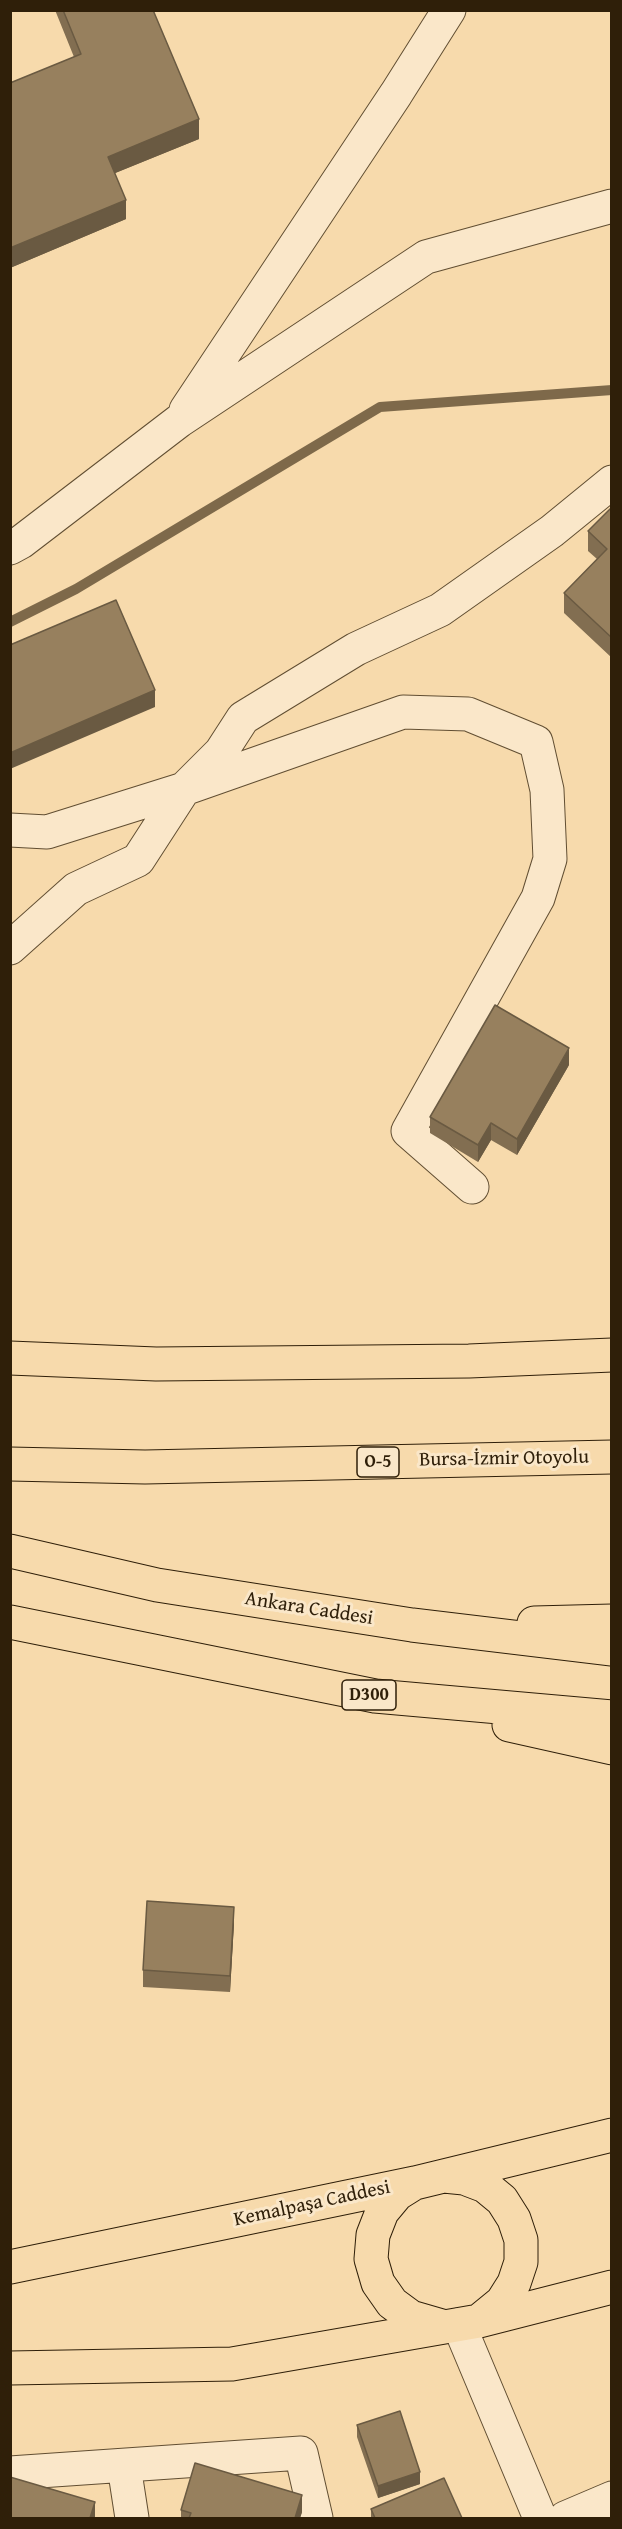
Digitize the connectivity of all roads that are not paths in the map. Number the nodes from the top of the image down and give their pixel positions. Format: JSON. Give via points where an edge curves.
{"nodes":[{"id":1,"x":449,"y":10,"type":"edge"},
{"id":2,"x":612,"y":206,"type":"edge"},
{"id":3,"x":178,"y":421,"type":"junction"},
{"id":4,"x":612,"y":482,"type":"edge"},
{"id":5,"x":10,"y":548,"type":"edge"},
{"id":6,"x":184,"y":789,"type":"junction"},
{"id":7,"x":10,"y":830,"type":"edge"},
{"id":8,"x":10,"y":948,"type":"edge"},
{"id":9,"x":472,"y":1187,"type":"dead end"},
{"id":10,"x":612,"y":1355,"type":"edge"},
{"id":11,"x":10,"y":1358,"type":"edge"},
{"id":12,"x":612,"y":1457,"type":"edge"},
{"id":13,"x":10,"y":1464,"type":"edge"},
{"id":14,"x":10,"y":1551,"type":"edge"},
{"id":15,"x":612,"y":1621,"type":"edge"},
{"id":16,"x":10,"y":1622,"type":"edge"},
{"id":17,"x":412,"y":1625,"type":"junction"},
{"id":18,"x":612,"y":1649,"type":"edge"},
{"id":19,"x":375,"y":1696,"type":"junction"},
{"id":20,"x":612,"y":1717,"type":"edge"},
{"id":21,"x":612,"y":1748,"type":"edge"},
{"id":22,"x":612,"y":2135,"type":"edge"},
{"id":23,"x":428,"y":2179,"type":"junction"},
{"id":24,"x":10,"y":2267,"type":"edge"},
{"id":25,"x":612,"y":2287,"type":"edge"},
{"id":26,"x":462,"y":2324,"type":"junction"},
{"id":27,"x":10,"y":2368,"type":"edge"},
{"id":28,"x":124,"y":2466,"type":"junction"},
{"id":29,"x":10,"y":2474,"type":"edge"},
{"id":30,"x":612,"y":2498,"type":"edge"},
{"id":31,"x":132,"y":2518,"type":"edge"},
{"id":32,"x":316,"y":2518,"type":"edge"},
{"id":33,"x":540,"y":2518,"type":"edge"},
{"id":34,"x":565,"y":2518,"type":"edge"}],
"edges":[{"from":1,"to":3,"type":"lane"},
{"from":2,"to":3,"type":"lane","via":[[426,257]]},
{"from":3,"to":5,"type":"lane"},
{"from":4,"to":6,"type":"lane","via":[[552,531],[440,610],[356,649],[243,718],[221,752]]},
{"from":6,"to":7,"type":"lane","via":[[47,832]]},
{"from":6,"to":8,"type":"lane","via":[[138,860],[76,888]]},
{"from":6,"to":9,"type":"lane","via":[[403,712],[468,714],[536,742],[547,790],[550,859],[538,898],[408,1131]]},
{"from":10,"to":11,"type":"main road","via":[[469,1361],[156,1364]]},
{"from":12,"to":13,"type":"main road","name":"Bursa-İzmir Otoyolu","number":"O-5","via":[[145,1467]]},
{"from":14,"to":17,"type":"main road","name":"Ankara Caddesi","via":[[157,1585]]},
{"from":15,"to":17,"type":"main road"},
{"from":16,"to":19,"type":"main road","number":"D300"},
{"from":17,"to":18,"type":"main road","name":"Ankara Caddesi"},
{"from":19,"to":20,"type":"main road","number":"D300"},
{"from":19,"to":21,"type":"main road"},
{"from":22,"to":23,"type":"main road","name":"Kemalpaşa Caddesi"},
{"from":23,"to":24,"type":"main road","name":"Kemalpaşa Caddesi"},
{"from":23,"to":26,"type":"main road","via":[[397,2194],[382,2212],[372,2235],[371,2259],[378,2283],[392,2303],[411,2317],[434,2325]]},
{"from":23,"to":26,"type":"main road","via":[[464,2178],[484,2186],[502,2200],[514,2218],[521,2240],[521,2262],[502,2302]]},
{"from":25,"to":26,"type":"main road"},
{"from":26,"to":27,"type":"main road","via":[[232,2364]]},
{"from":26,"to":33,"type":"lane"},
{"from":28,"to":29,"type":"lane"},
{"from":28,"to":31,"type":"lane"},
{"from":28,"to":32,"type":"lane","via":[[302,2453]]},
{"from":30,"to":34,"type":"lane"}]}
